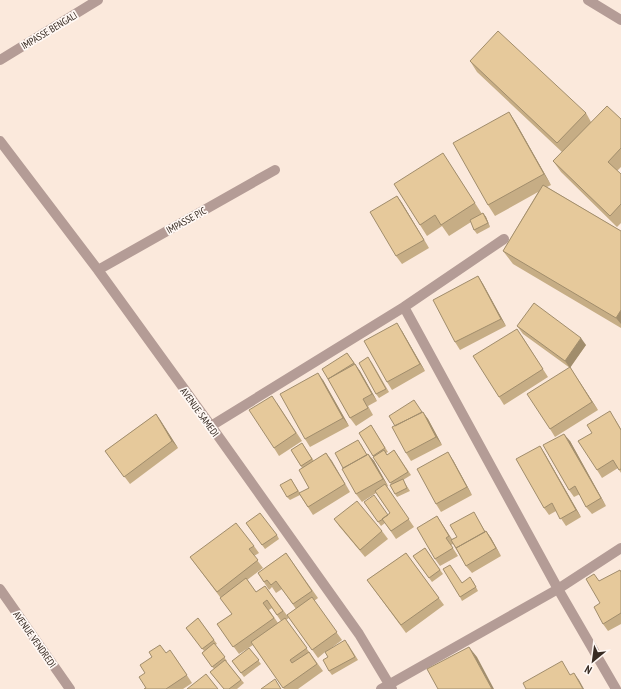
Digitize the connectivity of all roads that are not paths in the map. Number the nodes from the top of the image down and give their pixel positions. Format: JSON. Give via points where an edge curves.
{"nodes":[{"id":1,"x":98,"y":0,"type":"edge"},
{"id":2,"x":588,"y":0,"type":"edge"},
{"id":3,"x":621,"y":20,"type":"edge"},
{"id":4,"x":0,"y":60,"type":"edge"},
{"id":5,"x":0,"y":141,"type":"edge"},
{"id":6,"x":275,"y":170,"type":"dead end"},
{"id":7,"x":504,"y":238,"type":"dead end"},
{"id":8,"x":98,"y":270,"type":"junction"},
{"id":9,"x":404,"y":307,"type":"junction"},
{"id":10,"x":211,"y":426,"type":"junction"},
{"id":11,"x":621,"y":548,"type":"edge"},
{"id":12,"x":0,"y":589,"type":"edge"},
{"id":13,"x":558,"y":589,"type":"junction"},
{"id":14,"x":387,"y":687,"type":"edge"},
{"id":15,"x":70,"y":689,"type":"edge"},
{"id":16,"x":616,"y":689,"type":"edge"}],
"edges":[{"from":1,"to":4,"type":"street","name":"IMPASSE BENGALI"},
{"from":2,"to":3,"type":"street"},
{"from":5,"to":8,"type":"street","name":"AVENUE SAMEDI"},
{"from":6,"to":8,"type":"street","name":"IMPASSE PIC"},
{"from":7,"to":9,"type":"street"},
{"from":8,"to":10,"type":"street","name":"AVENUE SAMEDI"},
{"from":9,"to":10,"type":"street"},
{"from":9,"to":13,"type":"street"},
{"from":10,"to":14,"type":"street","name":"AVENUE SAMEDI","via":[[359,634]]},
{"from":11,"to":13,"type":"street"},
{"from":12,"to":15,"type":"street","name":"AVENUE VENDREDI"},
{"from":13,"to":14,"type":"street"},
{"from":13,"to":16,"type":"street"}]}
